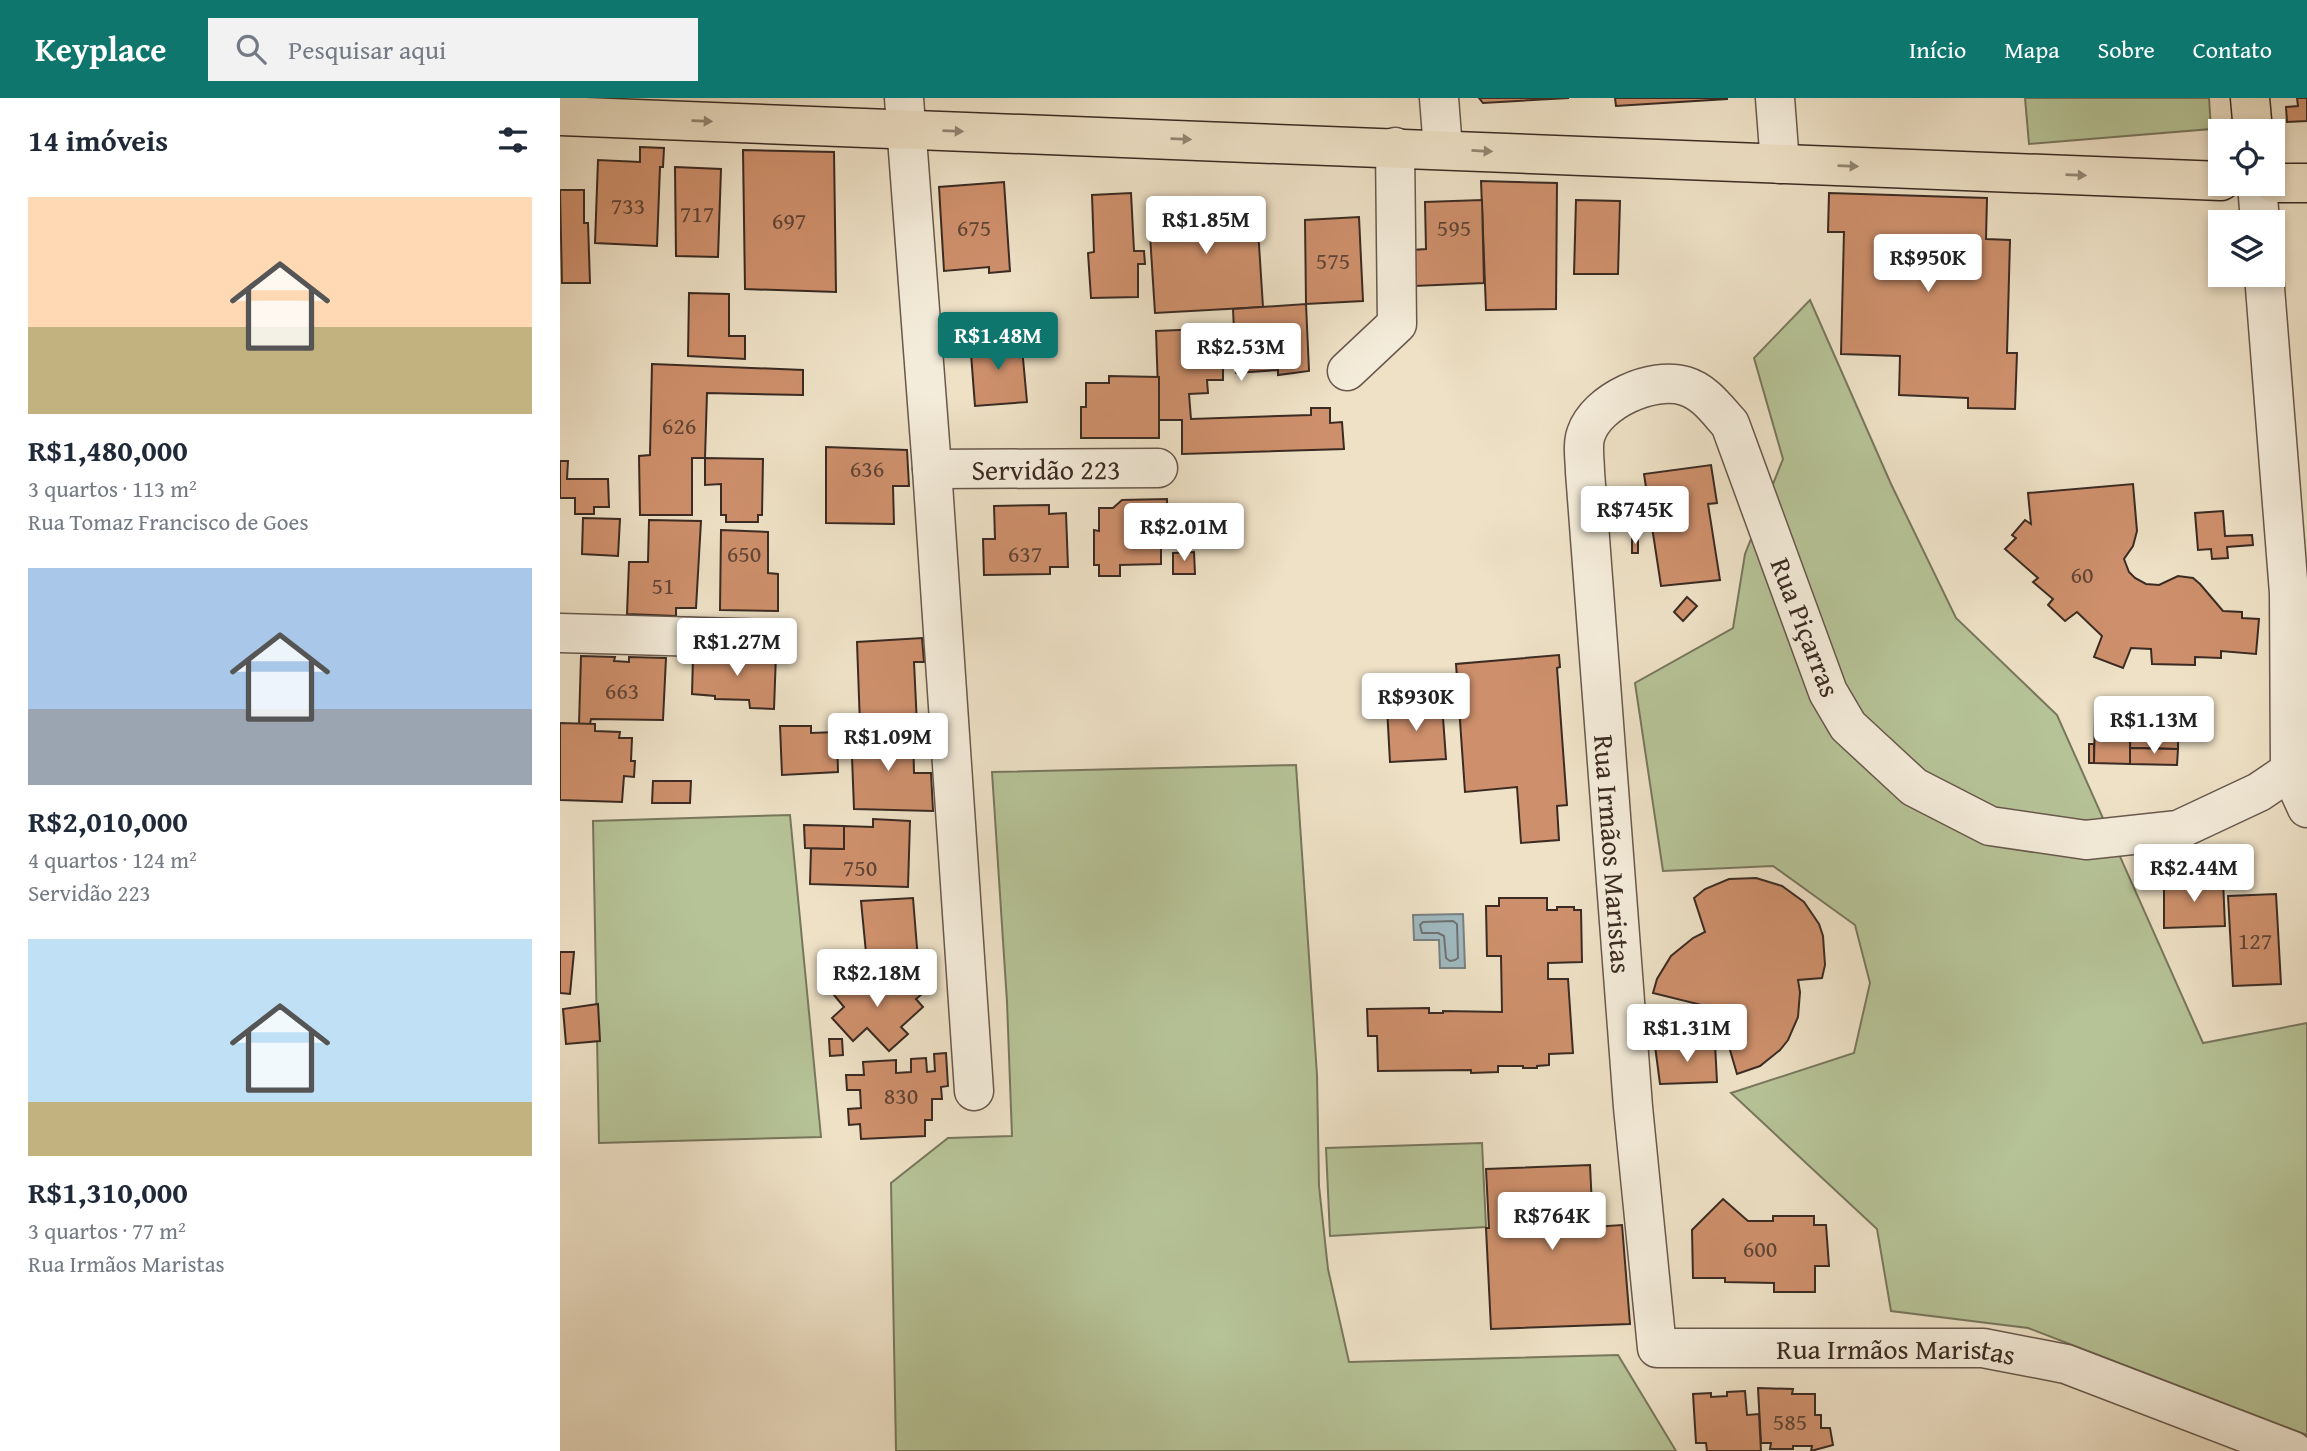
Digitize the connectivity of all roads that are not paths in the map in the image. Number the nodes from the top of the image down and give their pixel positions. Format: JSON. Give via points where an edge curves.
{"nodes":[{"id":1,"x":1439,"y":98,"type":"edge"},
{"id":2,"x":1775,"y":98,"type":"edge"},
{"id":3,"x":2250,"y":98,"type":"edge"},
{"id":4,"x":643,"y":108,"type":"edge"},
{"id":5,"x":905,"y":113,"type":"edge"},
{"id":6,"x":560,"y":116,"type":"edge"},
{"id":7,"x":2252,"y":119,"type":"edge"},
{"id":8,"x":1395,"y":147,"type":"junction"},
{"id":9,"x":1443,"y":149,"type":"junction"},
{"id":10,"x":1780,"y":164,"type":"junction"},
{"id":11,"x":2208,"y":180,"type":"edge"},
{"id":12,"x":2285,"y":183,"type":"edge"},
{"id":13,"x":2307,"y":183,"type":"edge"},
{"id":14,"x":2265,"y":287,"type":"edge"},
{"id":15,"x":1347,"y":371,"type":"dead end"},
{"id":16,"x":1664,"y":384,"type":"joint"},
{"id":17,"x":1158,"y":468,"type":"dead end"},
{"id":18,"x":932,"y":469,"type":"junction"},
{"id":19,"x":2298,"y":593,"type":"edge"},
{"id":20,"x":560,"y":633,"type":"edge"},
{"id":21,"x":773,"y":639,"type":"dead end"},
{"id":22,"x":2296,"y":755,"type":"edge"},
{"id":23,"x":2307,"y":808,"type":"edge"},
{"id":24,"x":974,"y":1091,"type":"dead end"},
{"id":25,"x":2293,"y":1451,"type":"edge"}],
"edges":[{"from":1,"to":9,"type":"street"},
{"from":2,"to":10,"type":"street"},
{"from":3,"to":7,"type":"main road"},
{"from":4,"to":5,"type":"main road","one_way":true},
{"from":4,"to":6,"type":"main road"},
{"from":5,"to":8,"type":"main road","one_way":true},
{"from":5,"to":18,"type":"street"},
{"from":8,"to":9,"type":"main road"},
{"from":8,"to":15,"type":"street","via":[[1397,324]]},
{"from":9,"to":10,"type":"main road","one_way":true},
{"from":10,"to":11,"type":"main road","one_way":true},
{"from":12,"to":13,"type":"main road"},
{"from":14,"to":19,"type":"street"},
{"from":16,"to":22,"type":"street","name":"Rua Piçarras","via":[[1686,386],[1704,396],[1730,424],[1828,692],[1848,726],[1914,787],[1990,826],[2087,839],[2178,830],[2259,792]]},
{"from":16,"to":25,"type":"street","name":"Rua Irmãos Maristas","via":[[1620,397],[1596,413],[1584,436],[1633,1107],[1657,1349],[1983,1349],[2066,1364]]},
{"from":17,"to":18,"type":"street","name":"Servidão 223"},
{"from":18,"to":24,"type":"street"},
{"from":19,"to":22,"type":"street"},
{"from":20,"to":21,"type":"street"},
{"from":22,"to":23,"type":"street"}]}
